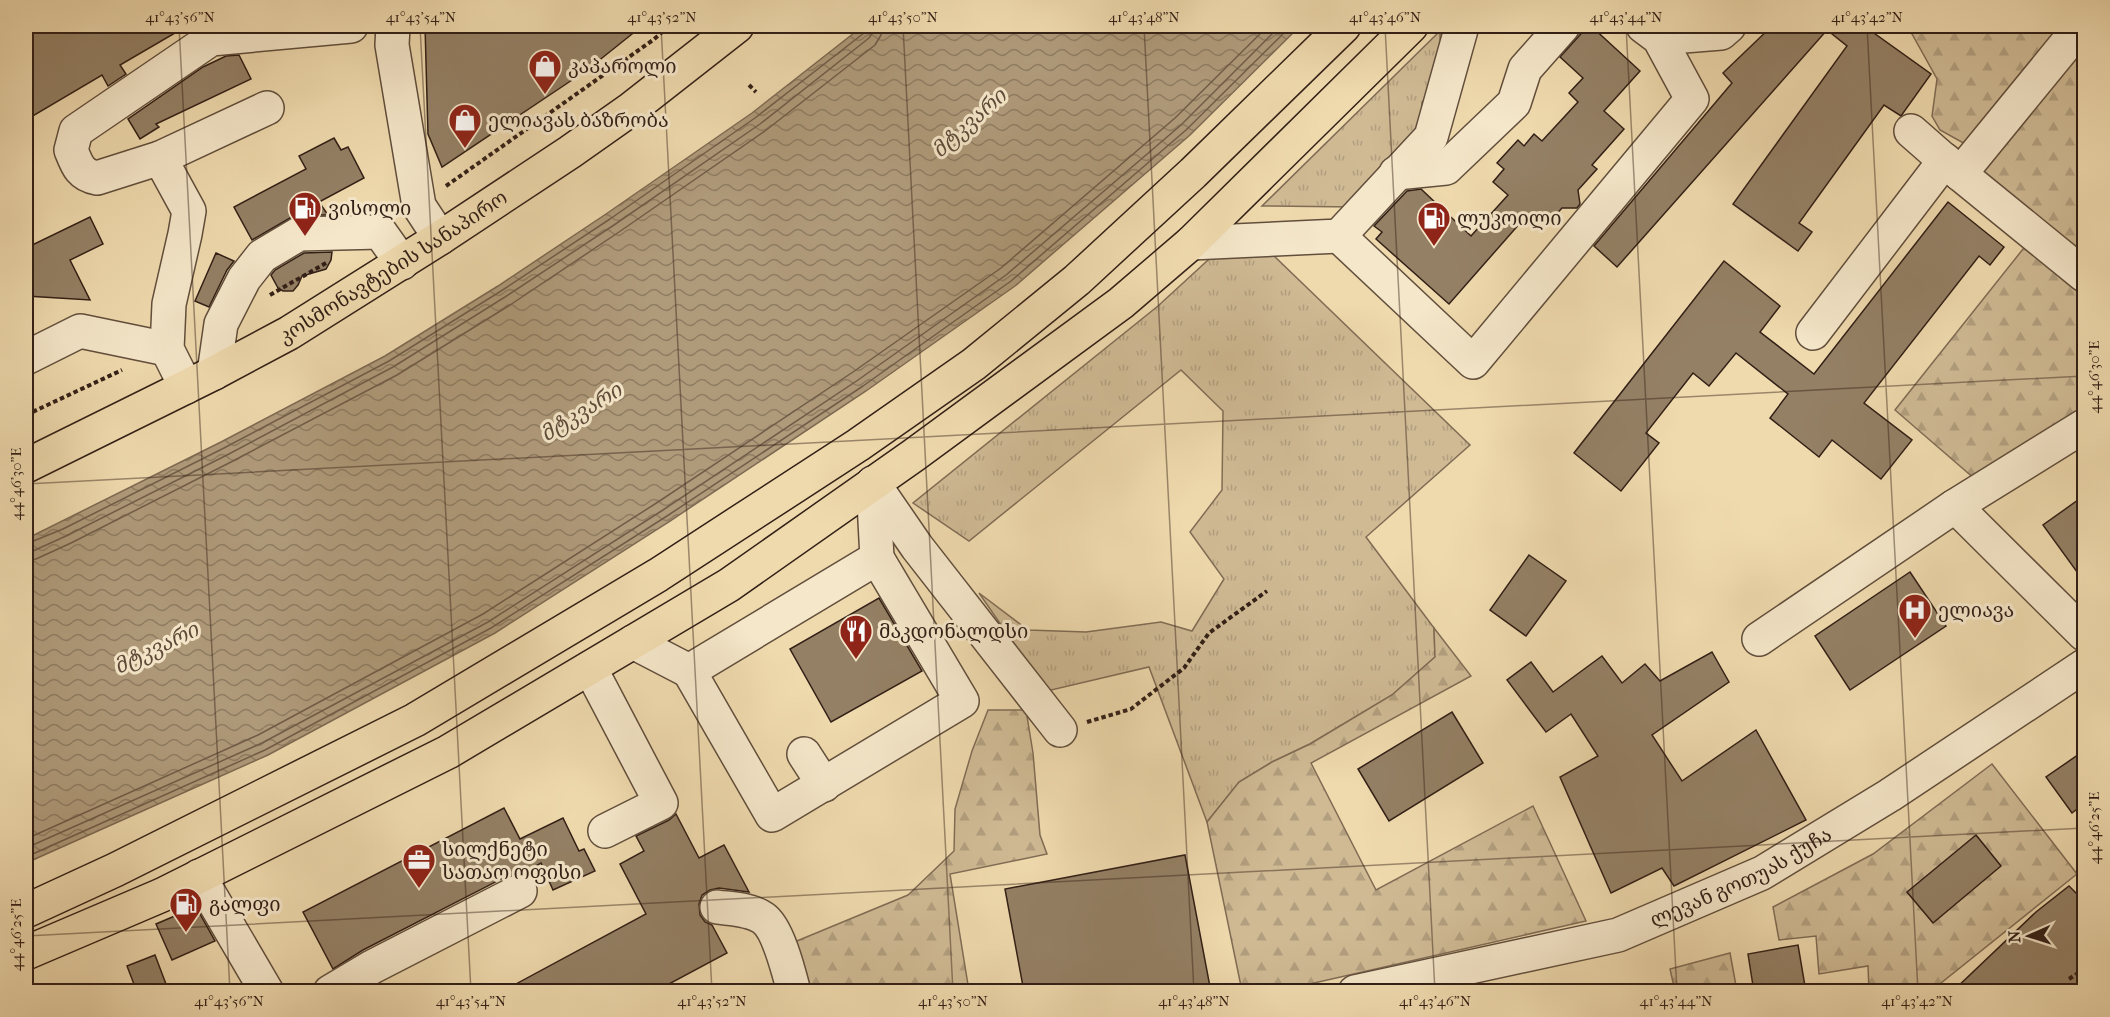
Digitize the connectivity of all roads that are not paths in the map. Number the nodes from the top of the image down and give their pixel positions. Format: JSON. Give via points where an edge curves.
{"nodes":[{"id":1,"x":351,"y":26,"type":"edge"},
{"id":2,"x":393,"y":26,"type":"edge"},
{"id":3,"x":737,"y":26,"type":"edge"},
{"id":4,"x":1344,"y":26,"type":"edge"},
{"id":5,"x":1411,"y":26,"type":"edge"},
{"id":6,"x":1462,"y":26,"type":"edge"},
{"id":7,"x":1563,"y":26,"type":"edge"},
{"id":8,"x":1729,"y":26,"type":"edge"},
{"id":9,"x":2052,"y":26,"type":"edge"},
{"id":10,"x":2081,"y":26,"type":"edge"},
{"id":11,"x":1651,"y":32,"type":"edge"},
{"id":12,"x":2050,"y":63,"type":"junction"},
{"id":13,"x":267,"y":108,"type":"dead end"},
{"id":14,"x":1911,"y":131,"type":"dead end"},
{"id":15,"x":160,"y":158,"type":"junction"},
{"id":16,"x":1952,"y":167,"type":"junction"},
{"id":17,"x":1396,"y":173,"type":"junction"},
{"id":18,"x":1339,"y":236,"type":"junction"},
{"id":19,"x":440,"y":238,"type":"junction"},
{"id":20,"x":1191,"y":243,"type":"junction"},
{"id":21,"x":402,"y":263,"type":"junction"},
{"id":22,"x":2082,"y":267,"type":"edge"},
{"id":23,"x":1813,"y":333,"type":"dead end"},
{"id":24,"x":167,"y":349,"type":"junction"},
{"id":25,"x":26,"y":358,"type":"edge"},
{"id":26,"x":200,"y":380,"type":"junction"},
{"id":27,"x":2085,"y":426,"type":"edge"},
{"id":28,"x":26,"y":466,"type":"edge"},
{"id":29,"x":873,"y":483,"type":"junction"},
{"id":30,"x":1955,"y":506,"type":"junction"},
{"id":31,"x":877,"y":558,"type":"junction"},
{"id":32,"x":2085,"y":634,"type":"edge"},
{"id":33,"x":1759,"y":639,"type":"dead end"},
{"id":34,"x":633,"y":642,"type":"junction"},
{"id":35,"x":2085,"y":666,"type":"edge"},
{"id":36,"x":590,"y":668,"type":"junction"},
{"id":37,"x":689,"y":671,"type":"junction"},
{"id":38,"x":1060,"y":730,"type":"road end"},
{"id":39,"x":804,"y":754,"type":"dead end"},
{"id":40,"x":824,"y":785,"type":"junction"},
{"id":41,"x":605,"y":831,"type":"dead end"},
{"id":42,"x":199,"y":876,"type":"junction"},
{"id":43,"x":520,"y":891,"type":"dead end"},
{"id":44,"x":717,"y":907,"type":"dead end"},
{"id":45,"x":26,"y":911,"type":"edge"},
{"id":46,"x":26,"y":953,"type":"edge"},
{"id":47,"x":267,"y":992,"type":"edge"},
{"id":48,"x":330,"y":992,"type":"edge"},
{"id":49,"x":794,"y":992,"type":"edge"},
{"id":50,"x":1355,"y":992,"type":"edge"}],
"edges":[{"from":1,"to":15,"type":"street","via":[[211,39],[76,131],[71,150],[81,171],[97,178]]},
{"from":2,"to":19,"type":"street","via":[[392,45],[419,206]]},
{"from":3,"to":19,"type":"main road","name":"კოსმონავტების სანაპირო","via":[[631,109]]},
{"from":4,"to":45,"type":"main road","via":[[1194,173],[1077,280],[974,364],[858,444],[658,575],[415,720]]},
{"from":5,"to":20,"type":"main road"},
{"from":6,"to":17,"type":"street","via":[[1431,136]]},
{"from":7,"to":17,"type":"street","via":[[1525,69],[1514,103],[1446,168]]},
{"from":8,"to":11,"type":"street","via":[[1721,33]]},
{"from":9,"to":12,"type":"street"},
{"from":10,"to":12,"type":"street"},
{"from":11,"to":18,"type":"street","via":[[1692,99],[1473,362]]},
{"from":12,"to":16,"type":"street"},
{"from":13,"to":15,"type":"street"},
{"from":14,"to":16,"type":"street"},
{"from":15,"to":24,"type":"street","via":[[189,211],[169,304]]},
{"from":16,"to":22,"type":"street"},
{"from":16,"to":23,"type":"street"},
{"from":17,"to":18,"type":"street"},
{"from":18,"to":20,"type":"street"},
{"from":19,"to":21,"type":"main road","name":"კოსმონავტების სანაპირო"},
{"from":20,"to":29,"type":"main road","via":[[1121,303]]},
{"from":21,"to":26,"type":"main road","name":"კოსმონავტების სანაპირო","via":[[289,333]]},
{"from":21,"to":26,"type":"street","via":[[380,232],[299,234],[262,256],[244,279],[221,324]]},
{"from":24,"to":25,"type":"street","via":[[80,331]]},
{"from":24,"to":26,"type":"street"},
{"from":26,"to":28,"type":"main road","name":"კოსმონავტების სანაპირო"},
{"from":27,"to":30,"type":"street"},
{"from":29,"to":31,"type":"street"},
{"from":29,"to":34,"type":"main road","via":[[729,585]]},
{"from":29,"to":38,"type":"street","via":[[917,547]]},
{"from":30,"to":32,"type":"street"},
{"from":30,"to":33,"type":"street"},
{"from":31,"to":37,"type":"street"},
{"from":31,"to":40,"type":"street","via":[[962,701]]},
{"from":34,"to":36,"type":"main road"},
{"from":34,"to":37,"type":"street"},
{"from":35,"to":50,"type":"street","name":"ლევან გოთუას ქუჩა","via":[[1890,795],[1762,873],[1618,935]]},
{"from":36,"to":41,"type":"street","via":[[661,803]]},
{"from":36,"to":42,"type":"main road","via":[[448,752]]},
{"from":37,"to":40,"type":"street","via":[[772,815]]},
{"from":39,"to":40,"type":"street"},
{"from":42,"to":46,"type":"main road"},
{"from":42,"to":47,"type":"street"},
{"from":43,"to":48,"type":"street"},
{"from":44,"to":49,"type":"street","via":[[742,909],[764,918],[778,940]]}]}
